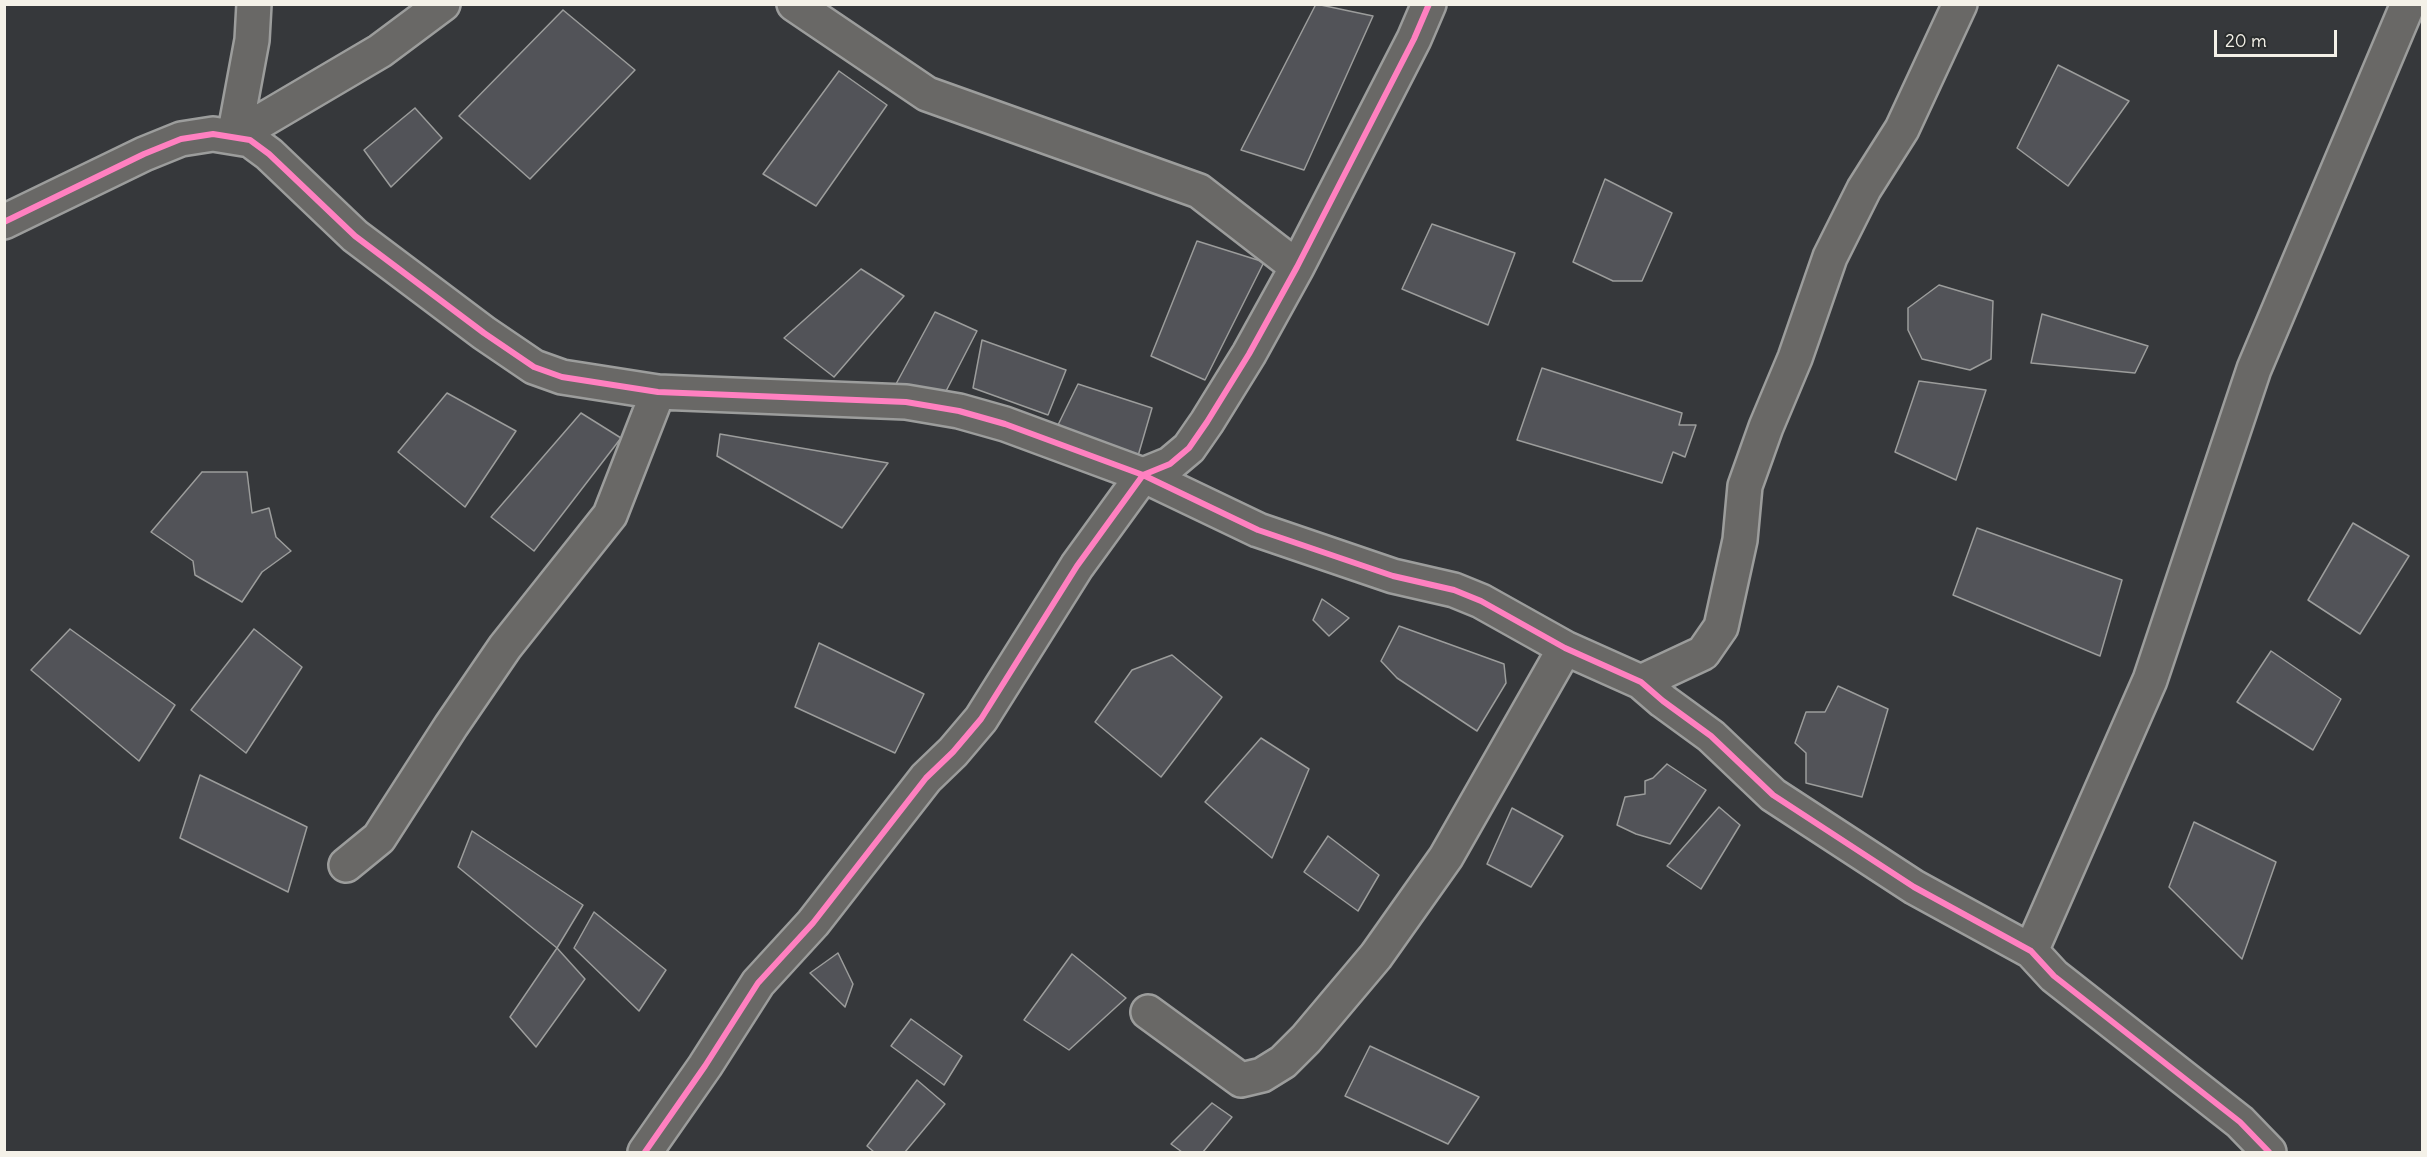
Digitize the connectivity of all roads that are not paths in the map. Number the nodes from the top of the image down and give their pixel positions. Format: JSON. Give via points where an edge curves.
{"nodes":[{"id":1,"x":254,"y":4,"type":"edge"},
{"id":2,"x":443,"y":4,"type":"edge"},
{"id":3,"x":794,"y":4,"type":"edge"},
{"id":4,"x":1429,"y":4,"type":"edge"},
{"id":5,"x":1960,"y":4,"type":"edge"},
{"id":6,"x":2408,"y":4,"type":"edge"},
{"id":7,"x":234,"y":137,"type":"junction"},
{"id":8,"x":4,"y":222,"type":"edge"},
{"id":9,"x":1297,"y":267,"type":"junction"},
{"id":10,"x":658,"y":392,"type":"junction"},
{"id":11,"x":1143,"y":476,"type":"junction"},
{"id":12,"x":1565,"y":648,"type":"junction"},
{"id":13,"x":1641,"y":682,"type":"junction"},
{"id":14,"x":346,"y":865,"type":"dead end"},
{"id":15,"x":2031,"y":951,"type":"junction"},
{"id":16,"x":1148,"y":1012,"type":"dead end"},
{"id":17,"x":645,"y":1152,"type":"edge"},
{"id":18,"x":2269,"y":1152,"type":"edge"}],
"edges":[{"from":1,"to":7,"type":"street","via":[[252,40]]},
{"from":2,"to":7,"type":"street","via":[[380,51]]},
{"from":3,"to":9,"type":"street","via":[[927,94],[1199,191]]},
{"from":4,"to":9,"type":"street"},
{"from":5,"to":13,"type":"street","via":[[1902,129],[1864,189],[1830,257],[1745,486],[1740,540],[1722,627],[1702,653]]},
{"from":6,"to":15,"type":"street","via":[[2254,369],[2150,680]]},
{"from":7,"to":8,"type":"street","via":[[213,134],[182,139]]},
{"from":7,"to":10,"type":"street","via":[[250,140],[269,154],[355,236],[534,367],[562,377]]},
{"from":9,"to":11,"type":"street","via":[[1249,354],[1188,448],[1170,464]]},
{"from":10,"to":11,"type":"street","via":[[906,402],[959,411],[1005,424]]},
{"from":10,"to":14,"type":"street","via":[[610,515],[505,647],[379,838]]},
{"from":11,"to":12,"type":"street","via":[[1258,530],[1481,601]]},
{"from":11,"to":17,"type":"street","via":[[1077,566],[981,719],[926,778],[813,922],[758,983]]},
{"from":12,"to":13,"type":"street"},
{"from":12,"to":16,"type":"street","via":[[1446,857],[1376,956],[1306,1040],[1282,1062],[1262,1075],[1241,1080]]},
{"from":13,"to":15,"type":"street","via":[[1711,736],[1773,795],[1914,887]]},
{"from":15,"to":18,"type":"street","via":[[2054,976],[2240,1122]]}]}
